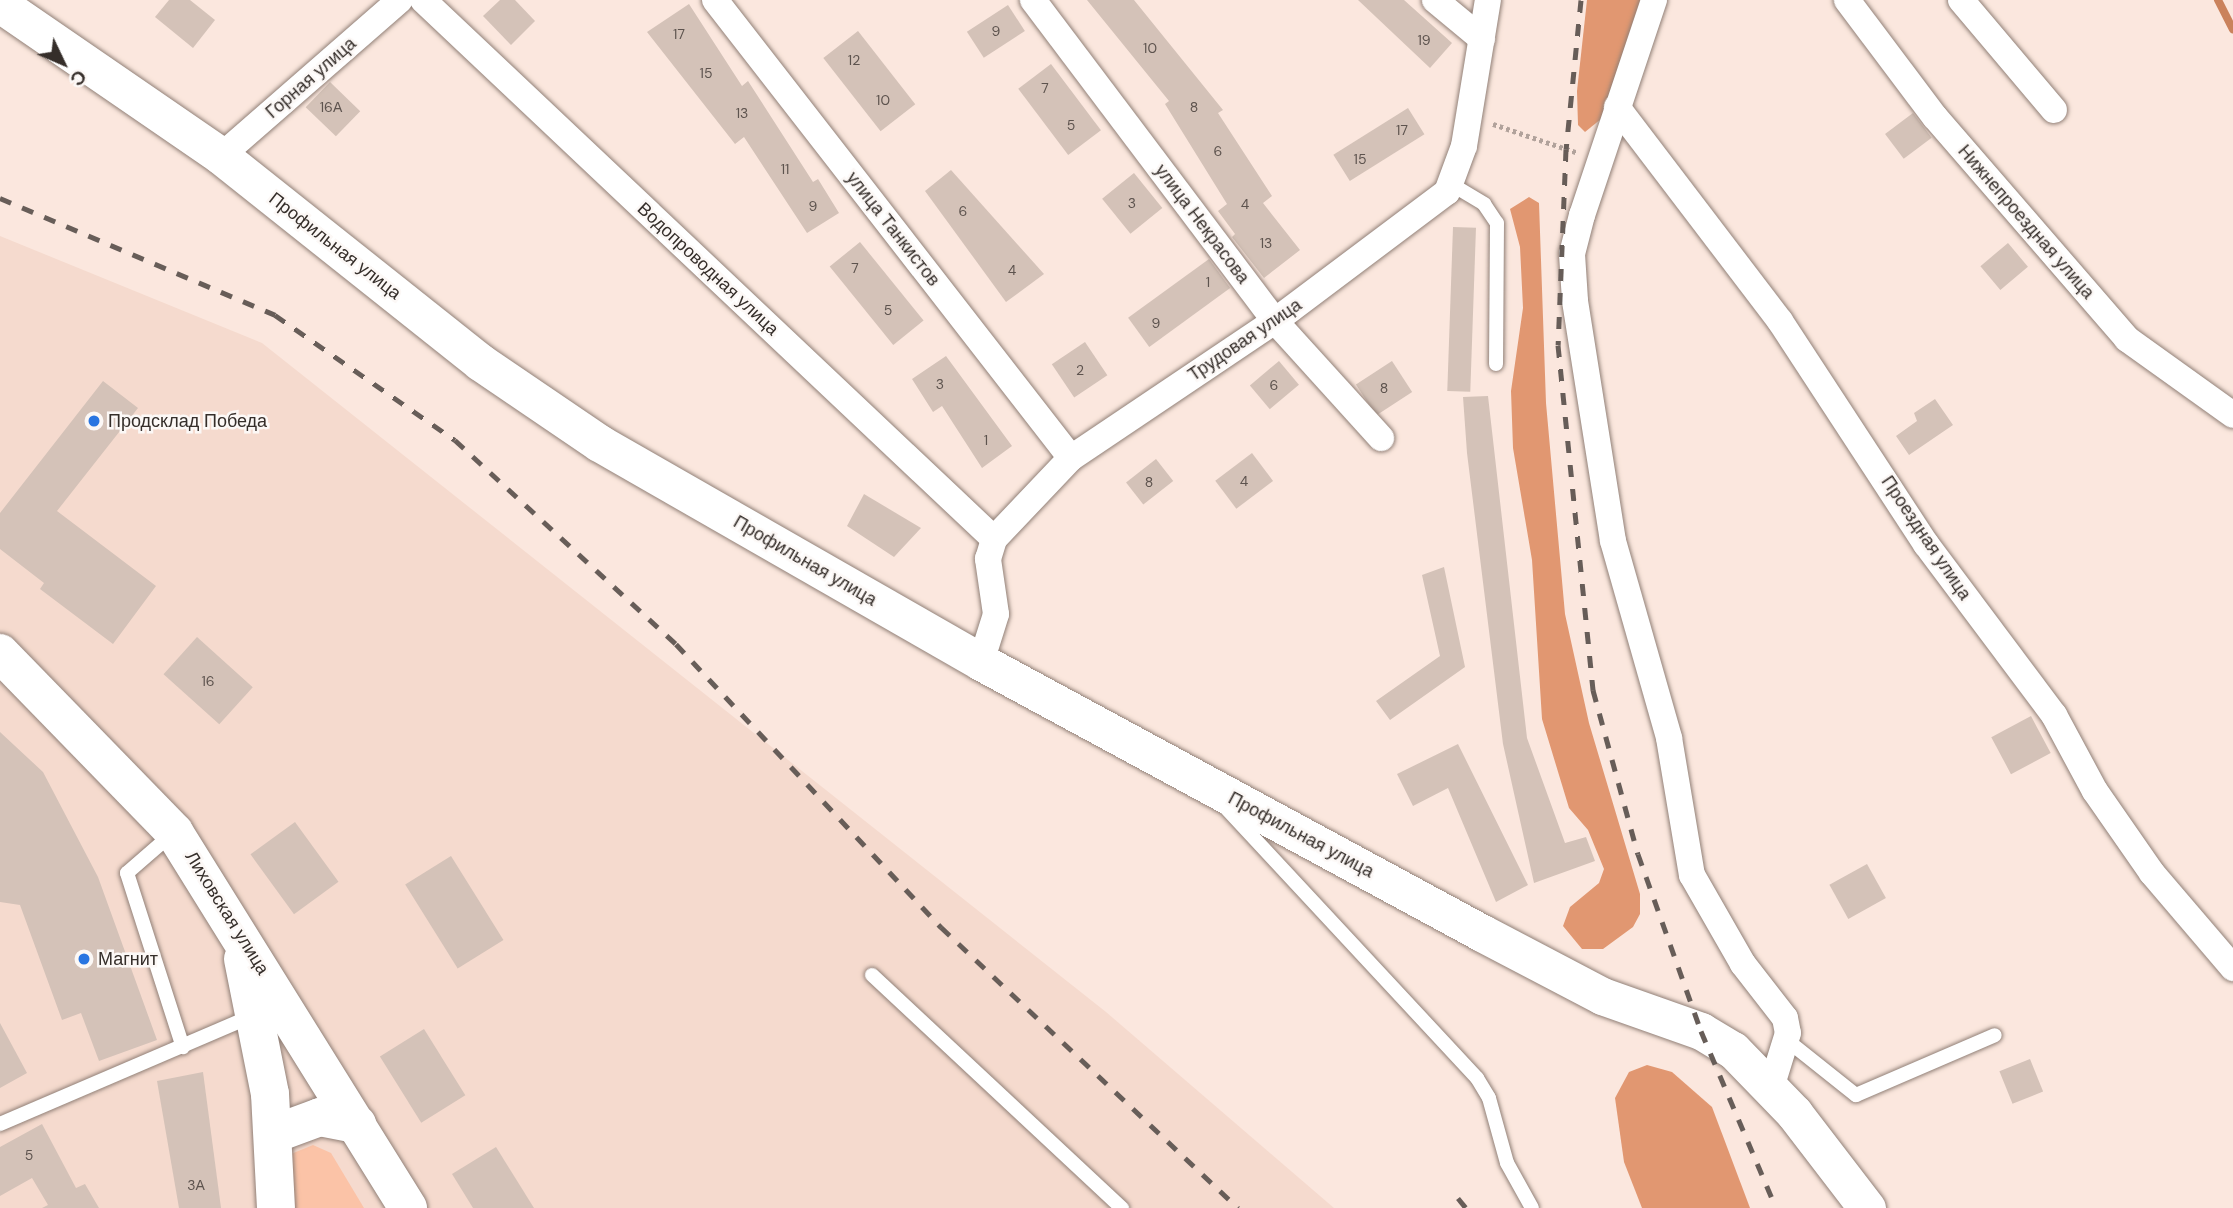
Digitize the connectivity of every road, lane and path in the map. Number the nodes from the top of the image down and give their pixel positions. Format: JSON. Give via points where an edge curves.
{"nodes":[{"id":1,"x":400,"y":0,"type":"edge"},
{"id":2,"x":423,"y":0,"type":"edge"},
{"id":3,"x":715,"y":0,"type":"edge"},
{"id":4,"x":1033,"y":0,"type":"edge"},
{"id":5,"x":1436,"y":0,"type":"edge"},
{"id":6,"x":1488,"y":0,"type":"edge"},
{"id":7,"x":1654,"y":0,"type":"edge"},
{"id":8,"x":1847,"y":0,"type":"edge"},
{"id":9,"x":1961,"y":0,"type":"edge"},
{"id":10,"x":0,"y":4,"type":"edge"},
{"id":11,"x":1482,"y":39,"type":"junction"},
{"id":12,"x":1617,"y":107,"type":"junction"},
{"id":13,"x":2054,"y":110,"type":"dead end"},
{"id":14,"x":1469,"y":116,"type":"junction"},
{"id":15,"x":221,"y":156,"type":"junction"},
{"id":16,"x":1600,"y":160,"type":"junction"},
{"id":17,"x":1451,"y":184,"type":"junction"},
{"id":18,"x":1275,"y":321,"type":"junction"},
{"id":19,"x":1496,"y":364,"type":"dead end"},
{"id":20,"x":2233,"y":415,"type":"edge"},
{"id":21,"x":1381,"y":439,"type":"dead end"},
{"id":22,"x":1071,"y":458,"type":"junction"},
{"id":23,"x":994,"y":539,"type":"junction"},
{"id":24,"x":0,"y":653,"type":"edge"},
{"id":25,"x":981,"y":662,"type":"junction"},
{"id":26,"x":1204,"y":783,"type":"junction"},
{"id":27,"x":174,"y":832,"type":"junction"},
{"id":28,"x":233,"y":920,"type":"junction"},
{"id":29,"x":2233,"y":968,"type":"edge"},
{"id":30,"x":872,"y":975,"type":"dead end"},
{"id":31,"x":256,"y":1014,"type":"junction"},
{"id":32,"x":1995,"y":1035,"type":"dead end"},
{"id":33,"x":1788,"y":1041,"type":"junction"},
{"id":34,"x":183,"y":1047,"type":"junction"},
{"id":35,"x":1771,"y":1088,"type":"junction"},
{"id":36,"x":0,"y":1124,"type":"edge"},
{"id":37,"x":357,"y":1124,"type":"junction"},
{"id":38,"x":274,"y":1134,"type":"junction"},
{"id":39,"x":276,"y":1208,"type":"edge"},
{"id":40,"x":408,"y":1208,"type":"edge"},
{"id":41,"x":1122,"y":1208,"type":"edge"},
{"id":42,"x":1532,"y":1208,"type":"edge"},
{"id":43,"x":1867,"y":1208,"type":"edge"}],
"edges":[{"from":1,"to":15,"type":"street","name":"Горная улица"},
{"from":2,"to":23,"type":"street","name":"Водопроводная улица"},
{"from":3,"to":22,"type":"street","name":"улица Танкистов"},
{"from":4,"to":18,"type":"street","name":"улица Некрасова"},
{"from":5,"to":11,"type":"street"},
{"from":6,"to":11,"type":"street","name":"Трудовая улица"},
{"from":7,"to":12,"type":"street"},
{"from":8,"to":20,"type":"street","name":"Нижнепроездная улица","via":[[1935,117],[2127,339]]},
{"from":9,"to":13,"type":"street"},
{"from":10,"to":15,"type":"main road","name":"Профильная улица"},
{"from":11,"to":14,"type":"street","name":"Трудовая улица"},
{"from":12,"to":16,"type":"street"},
{"from":12,"to":29,"type":"street","name":"Проездная улица","via":[[1780,321],[1926,544],[2054,715],[2095,791],[2152,873]]},
{"from":14,"to":16,"type":"path"},
{"from":14,"to":17,"type":"street","name":"Трудовая улица"},
{"from":15,"to":25,"type":"main road","name":"Профильная улица","via":[[481,362],[599,443]]},
{"from":16,"to":33,"type":"street","via":[[1572,254],[1613,541],[1669,738],[1692,875],[1738,955],[1784,1018]]},
{"from":17,"to":18,"type":"street","name":"Трудовая улица","via":[[1431,208]]},
{"from":17,"to":19,"type":"lane","via":[[1484,204],[1497,223]]},
{"from":18,"to":21,"type":"street","name":"улица Некрасова"},
{"from":18,"to":22,"type":"street","name":"Трудовая улица"},
{"from":22,"to":23,"type":"street","name":"Трудовая улица"},
{"from":23,"to":25,"type":"street","via":[[988,559],[996,614]]},
{"from":24,"to":27,"type":"main road","name":"Лиховская улица"},
{"from":25,"to":26,"type":"main road","name":"Профильная улица"},
{"from":26,"to":35,"type":"main road","name":"Профильная улица","via":[[1602,996],[1733,1050]]},
{"from":26,"to":42,"type":"lane","via":[[1476,1078],[1489,1098],[1507,1163]]},
{"from":27,"to":28,"type":"main road","name":"Лиховская улица"},
{"from":27,"to":34,"type":"lane","via":[[127,873]]},
{"from":28,"to":31,"type":"main road"},
{"from":28,"to":37,"type":"main road","name":"Лиховская улица"},
{"from":30,"to":41,"type":"lane"},
{"from":31,"to":34,"type":"lane"},
{"from":31,"to":38,"type":"main road"},
{"from":32,"to":33,"type":"lane","via":[[1856,1095]]},
{"from":33,"to":35,"type":"street"},
{"from":34,"to":36,"type":"lane"},
{"from":35,"to":43,"type":"main road"},
{"from":37,"to":38,"type":"main road","via":[[320,1117]]},
{"from":37,"to":40,"type":"main road","name":"Лиховская улица"},
{"from":38,"to":39,"type":"main road"}]}
